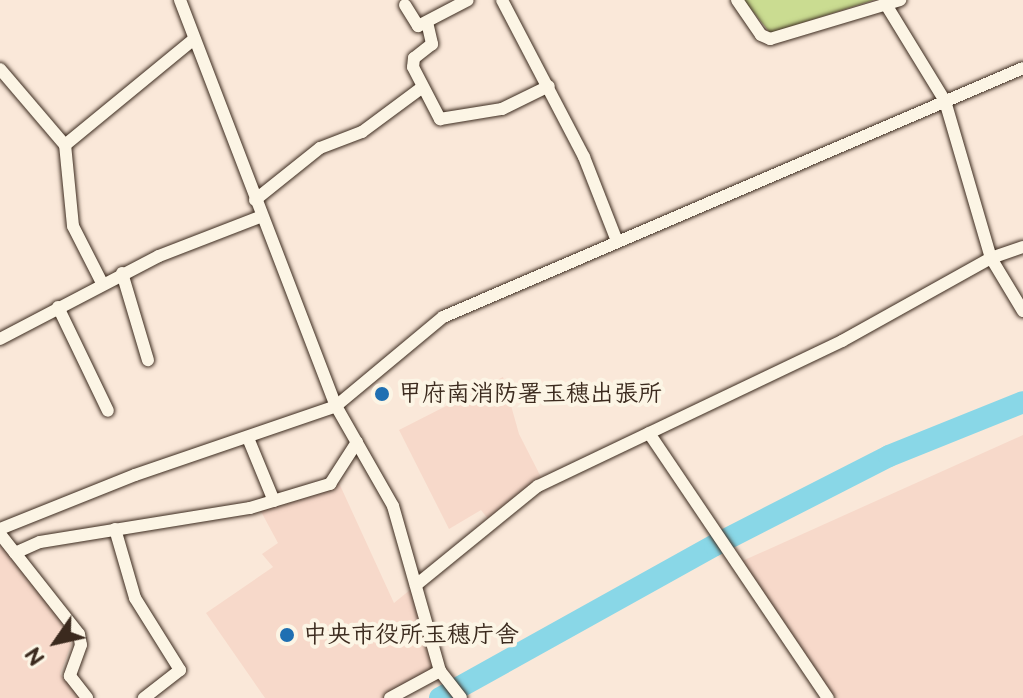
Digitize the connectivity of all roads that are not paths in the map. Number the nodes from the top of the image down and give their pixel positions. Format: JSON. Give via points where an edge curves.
{"nodes":[{"id":1,"x":180,"y":0,"type":"edge"},
{"id":2,"x":468,"y":0,"type":"edge"},
{"id":3,"x":502,"y":0,"type":"edge"},
{"id":4,"x":737,"y":0,"type":"edge"},
{"id":5,"x":900,"y":0,"type":"edge"},
{"id":6,"x":885,"y":3,"type":"junction"},
{"id":7,"x":405,"y":5,"type":"dead end"},
{"id":8,"x":427,"y":22,"type":"junction"},
{"id":9,"x":193,"y":40,"type":"junction"},
{"id":10,"x":1023,"y":68,"type":"edge"},
{"id":11,"x":0,"y":69,"type":"edge"},
{"id":12,"x":549,"y":86,"type":"junction"},
{"id":13,"x":420,"y":89,"type":"junction"},
{"id":14,"x":945,"y":101,"type":"junction"},
{"id":15,"x":65,"y":145,"type":"junction"},
{"id":16,"x":255,"y":200,"type":"junction"},
{"id":17,"x":262,"y":216,"type":"junction"},
{"id":18,"x":617,"y":241,"type":"junction"},
{"id":19,"x":1023,"y":247,"type":"edge"},
{"id":20,"x":991,"y":258,"type":"junction"},
{"id":21,"x":122,"y":273,"type":"junction"},
{"id":22,"x":102,"y":283,"type":"junction"},
{"id":23,"x":58,"y":307,"type":"junction"},
{"id":24,"x":1023,"y":311,"type":"edge"},
{"id":25,"x":0,"y":339,"type":"edge"},
{"id":26,"x":148,"y":360,"type":"dead end"},
{"id":27,"x":336,"y":406,"type":"junction"},
{"id":28,"x":108,"y":411,"type":"dead end"},
{"id":29,"x":649,"y":433,"type":"junction"},
{"id":30,"x":248,"y":438,"type":"junction"},
{"id":31,"x":357,"y":442,"type":"junction"},
{"id":32,"x":274,"y":501,"type":"junction"},
{"id":33,"x":115,"y":529,"type":"junction"},
{"id":34,"x":0,"y":531,"type":"edge"},
{"id":35,"x":15,"y":553,"type":"junction"},
{"id":36,"x":416,"y":585,"type":"junction"},
{"id":37,"x":440,"y":671,"type":"junction"},
{"id":38,"x":87,"y":698,"type":"edge"},
{"id":39,"x":144,"y":698,"type":"edge"},
{"id":40,"x":390,"y":698,"type":"edge"},
{"id":41,"x":461,"y":698,"type":"edge"},
{"id":42,"x":828,"y":698,"type":"edge"}],
"edges":[{"from":1,"to":9,"type":"street"},
{"from":2,"to":8,"type":"street"},
{"from":3,"to":12,"type":"street"},
{"from":4,"to":6,"type":"street","via":[[761,35],[770,39]]},
{"from":5,"to":6,"type":"street"},
{"from":6,"to":14,"type":"street"},
{"from":7,"to":8,"type":"street","via":[[418,26]]},
{"from":8,"to":13,"type":"street","via":[[432,44],[414,58],[413,67]]},
{"from":9,"to":15,"type":"street"},
{"from":9,"to":16,"type":"street"},
{"from":10,"to":14,"type":"street"},
{"from":11,"to":15,"type":"street"},
{"from":12,"to":13,"type":"street","via":[[502,109],[440,119]]},
{"from":12,"to":18,"type":"street"},
{"from":13,"to":16,"type":"street","via":[[362,132],[320,148]]},
{"from":14,"to":18,"type":"street"},
{"from":14,"to":20,"type":"street"},
{"from":15,"to":22,"type":"street","via":[[73,226]]},
{"from":16,"to":17,"type":"street"},
{"from":17,"to":21,"type":"street"},
{"from":17,"to":27,"type":"street"},
{"from":18,"to":27,"type":"street","via":[[443,317]]},
{"from":19,"to":20,"type":"street"},
{"from":20,"to":24,"type":"street"},
{"from":20,"to":29,"type":"street","via":[[842,341]]},
{"from":21,"to":22,"type":"street"},
{"from":21,"to":26,"type":"street"},
{"from":22,"to":23,"type":"street"},
{"from":23,"to":25,"type":"street"},
{"from":23,"to":28,"type":"street"},
{"from":27,"to":30,"type":"street"},
{"from":27,"to":31,"type":"street"},
{"from":29,"to":36,"type":"street","via":[[538,486]]},
{"from":29,"to":42,"type":"street"},
{"from":30,"to":32,"type":"street"},
{"from":30,"to":34,"type":"street","via":[[135,475]]},
{"from":31,"to":32,"type":"street","via":[[330,484]]},
{"from":31,"to":36,"type":"street","via":[[393,506]]},
{"from":32,"to":33,"type":"street"},
{"from":33,"to":35,"type":"street","via":[[40,542]]},
{"from":33,"to":39,"type":"street","via":[[135,598],[180,670]]},
{"from":34,"to":35,"type":"street"},
{"from":35,"to":38,"type":"street","via":[[79,634],[81,645],[70,676]]},
{"from":36,"to":37,"type":"street"},
{"from":37,"to":40,"type":"street"},
{"from":37,"to":41,"type":"street"}]}
